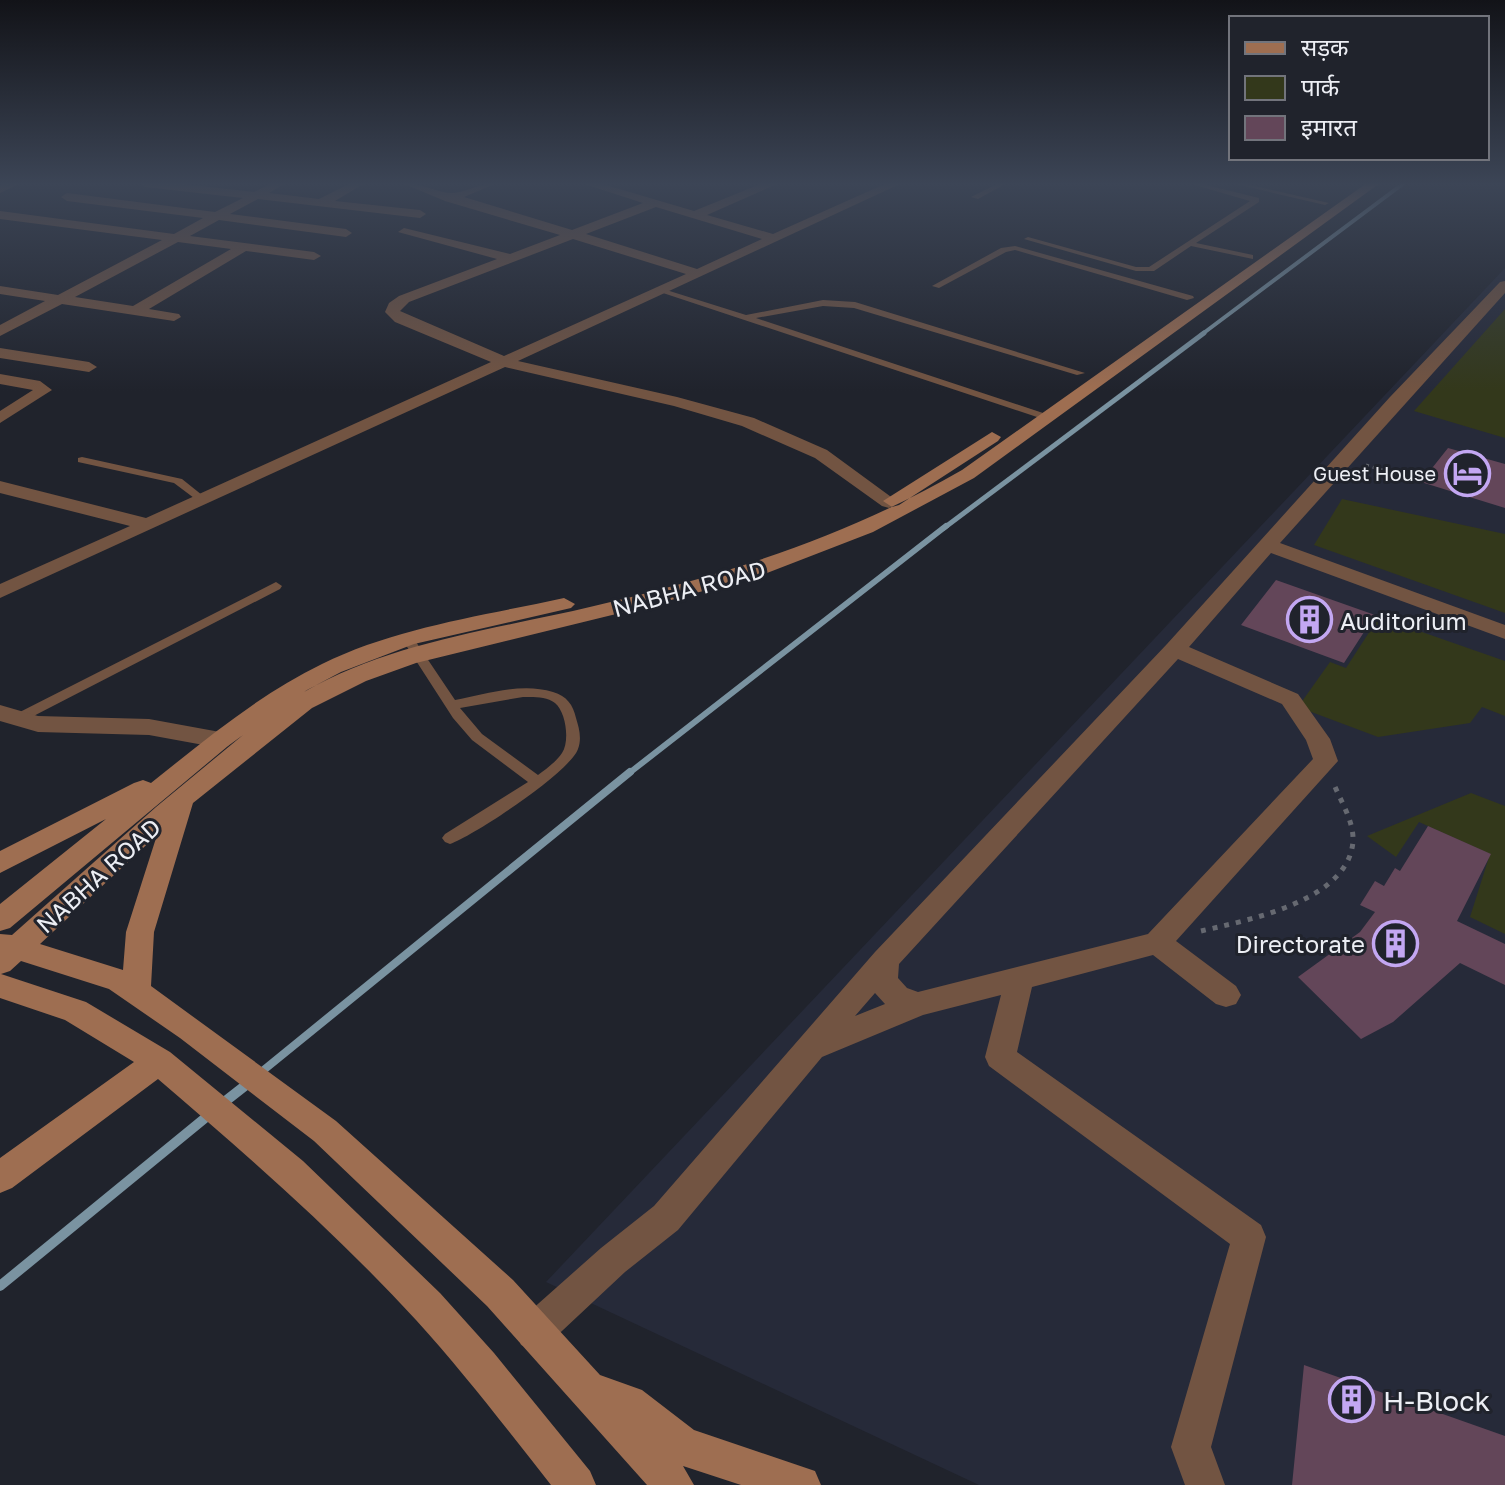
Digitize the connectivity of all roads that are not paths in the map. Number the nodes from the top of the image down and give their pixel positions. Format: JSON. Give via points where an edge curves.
{"nodes":[{"id":1,"x":150,"y":252,"type":"edge"},
{"id":2,"x":233,"y":252,"type":"edge"},
{"id":3,"x":288,"y":252,"type":"edge"},
{"id":4,"x":488,"y":252,"type":"edge"},
{"id":5,"x":526,"y":252,"type":"edge"},
{"id":6,"x":632,"y":252,"type":"edge"},
{"id":7,"x":744,"y":252,"type":"edge"},
{"id":8,"x":1000,"y":252,"type":"edge"},
{"id":9,"x":1030,"y":252,"type":"edge"},
{"id":10,"x":1078,"y":252,"type":"edge"},
{"id":11,"x":1179,"y":252,"type":"edge"},
{"id":12,"x":1229,"y":252,"type":"edge"},
{"id":13,"x":1257,"y":252,"type":"edge"},
{"id":14,"x":1273,"y":252,"type":"edge"},
{"id":15,"x":314,"y":256,"type":"dead end"},
{"id":16,"x":1250,"y":257,"type":"junction"},
{"id":17,"x":511,"y":258,"type":"junction"},
{"id":18,"x":697,"y":273,"type":"junction"},
{"id":19,"x":1505,"y":285,"type":"edge"},
{"id":20,"x":936,"y":286,"type":"dead end"},
{"id":21,"x":0,"y":290,"type":"edge"},
{"id":22,"x":663,"y":290,"type":"junction"},
{"id":23,"x":1190,"y":298,"type":"junction"},
{"id":24,"x":61,"y":299,"type":"junction"},
{"id":25,"x":135,"y":311,"type":"junction"},
{"id":26,"x":174,"y":317,"type":"dead end"},
{"id":27,"x":746,"y":317,"type":"junction"},
{"id":28,"x":2,"y":329,"type":"edge"},
{"id":29,"x":0,"y":353,"type":"edge"},
{"id":30,"x":503,"y":362,"type":"junction"},
{"id":31,"x":89,"y":367,"type":"dead end"},
{"id":32,"x":1080,"y":373,"type":"junction"},
{"id":33,"x":0,"y":379,"type":"edge"},
{"id":34,"x":1037,"y":415,"type":"junction"},
{"id":35,"x":0,"y":418,"type":"edge"},
{"id":36,"x":82,"y":460,"type":"dead end"},
{"id":37,"x":0,"y":487,"type":"edge"},
{"id":38,"x":202,"y":499,"type":"junction"},
{"id":39,"x":889,"y":502,"type":"junction"},
{"id":40,"x":146,"y":524,"type":"junction"},
{"id":41,"x":1272,"y":540,"type":"junction"},
{"id":42,"x":276,"y":586,"type":"dead end"},
{"id":43,"x":0,"y":592,"type":"edge"},
{"id":44,"x":1505,"y":617,"type":"edge"},
{"id":45,"x":1505,"y":632,"type":"edge"},
{"id":46,"x":413,"y":648,"type":"junction"},
{"id":47,"x":1175,"y":649,"type":"junction"},
{"id":48,"x":451,"y":705,"type":"junction"},
{"id":49,"x":8,"y":716,"type":"edge"},
{"id":50,"x":220,"y":740,"type":"junction"},
{"id":51,"x":187,"y":767,"type":"junction"},
{"id":52,"x":536,"y":781,"type":"junction"},
{"id":53,"x":182,"y":798,"type":"junction"},
{"id":54,"x":450,"y":838,"type":"dead end"},
{"id":55,"x":0,"y":863,"type":"edge"},
{"id":56,"x":0,"y":920,"type":"edge"},
{"id":57,"x":1157,"y":943,"type":"junction"},
{"id":58,"x":6,"y":951,"type":"edge"},
{"id":59,"x":885,"y":960,"type":"junction"},
{"id":60,"x":1020,"y":978,"type":"junction"},
{"id":61,"x":0,"y":986,"type":"edge"},
{"id":62,"x":136,"y":992,"type":"junction"},
{"id":63,"x":1226,"y":995,"type":"dead end"},
{"id":64,"x":918,"y":1004,"type":"junction"},
{"id":65,"x":810,"y":1048,"type":"junction"},
{"id":66,"x":159,"y":1061,"type":"junction"},
{"id":67,"x":0,"y":1177,"type":"edge"},
{"id":68,"x":534,"y":1332,"type":"junction"},
{"id":69,"x":583,"y":1388,"type":"junction"},
{"id":70,"x":576,"y":1485,"type":"edge"},
{"id":71,"x":674,"y":1485,"type":"edge"},
{"id":72,"x":801,"y":1485,"type":"edge"},
{"id":73,"x":1205,"y":1485,"type":"edge"}],
"edges":[{"from":1,"to":24,"type":"street"},
{"from":2,"to":25,"type":"street"},
{"from":3,"to":15,"type":"street"},
{"from":4,"to":17,"type":"street"},
{"from":5,"to":17,"type":"street"},
{"from":6,"to":18,"type":"street"},
{"from":7,"to":18,"type":"street"},
{"from":8,"to":20,"type":"lane"},
{"from":9,"to":23,"type":"lane"},
{"from":10,"to":11,"type":"lane","via":[[1145,270]]},
{"from":12,"to":16,"type":"lane"},
{"from":13,"to":16,"type":"main road","name":"NABHA ROAD"},
{"from":14,"to":34,"type":"main road","name":"NABHA ROAD"},
{"from":16,"to":23,"type":"main road","name":"NABHA ROAD"},
{"from":17,"to":30,"type":"street","via":[[404,299],[392,312]]},
{"from":18,"to":22,"type":"street"},
{"from":19,"to":41,"type":"street"},
{"from":21,"to":24,"type":"street"},
{"from":22,"to":27,"type":"lane"},
{"from":22,"to":30,"type":"street"},
{"from":23,"to":32,"type":"main road","name":"NABHA ROAD"},
{"from":24,"to":25,"type":"street"},
{"from":24,"to":28,"type":"street"},
{"from":25,"to":26,"type":"street"},
{"from":27,"to":32,"type":"lane","via":[[823,303],[855,305]]},
{"from":27,"to":34,"type":"lane"},
{"from":29,"to":31,"type":"street"},
{"from":30,"to":38,"type":"street"},
{"from":30,"to":39,"type":"street","via":[[748,422],[821,454]]},
{"from":32,"to":34,"type":"main road","name":"NABHA ROAD"},
{"from":33,"to":35,"type":"street","via":[[44,390]]},
{"from":34,"to":39,"type":"main road","name":"NABHA ROAD"},
{"from":34,"to":46,"type":"main road","name":"NABHA ROAD","via":[[929,499],[799,557],[700,588]]},
{"from":36,"to":38,"type":"lane","via":[[178,481]]},
{"from":37,"to":40,"type":"street"},
{"from":38,"to":40,"type":"street"},
{"from":39,"to":46,"type":"main road","name":"NABHA ROAD","via":[[794,544]]},
{"from":40,"to":43,"type":"street"},
{"from":41,"to":44,"type":"street"},
{"from":41,"to":45,"type":"street"},
{"from":41,"to":47,"type":"street"},
{"from":42,"to":49,"type":"lane"},
{"from":46,"to":48,"type":"lane"},
{"from":46,"to":50,"type":"main road","name":"NABHA ROAD","via":[[333,667]]},
{"from":46,"to":53,"type":"main road","name":"NABHA ROAD","via":[[333,686],[269,725]]},
{"from":47,"to":57,"type":"street","via":[[1290,699],[1318,739],[1326,761]]},
{"from":47,"to":59,"type":"street"},
{"from":48,"to":52,"type":"lane","via":[[477,737]]},
{"from":48,"to":52,"type":"lane","via":[[522,693],[557,697],[566,706],[573,746],[566,759]]},
{"from":49,"to":50,"type":"street","via":[[38,724],[149,727]]},
{"from":50,"to":51,"type":"main road","name":"NABHA ROAD"},
{"from":51,"to":55,"type":"main road"},
{"from":51,"to":56,"type":"main road","name":"NABHA ROAD"},
{"from":52,"to":54,"type":"lane"},
{"from":53,"to":58,"type":"main road","name":"NABHA ROAD"},
{"from":53,"to":62,"type":"main road","via":[[140,932]]},
{"from":57,"to":60,"type":"street"},
{"from":57,"to":63,"type":"street"},
{"from":58,"to":62,"type":"main road","via":[[119,980]]},
{"from":59,"to":64,"type":"street","via":[[883,982],[897,997]]},
{"from":59,"to":65,"type":"street"},
{"from":60,"to":64,"type":"street"},
{"from":60,"to":73,"type":"street","via":[[1000,1057],[1249,1237],[1191,1447]]},
{"from":61,"to":66,"type":"main road","via":[[75,1011]]},
{"from":62,"to":68,"type":"main road","via":[[325,1131],[500,1293]]},
{"from":64,"to":65,"type":"street"},
{"from":65,"to":68,"type":"street","via":[[666,1218]]},
{"from":66,"to":67,"type":"main road"},
{"from":66,"to":70,"type":"main road","via":[[291,1172],[427,1306]]},
{"from":68,"to":69,"type":"main road"},
{"from":69,"to":71,"type":"main road"},
{"from":69,"to":72,"type":"main road","via":[[628,1404],[683,1446]]}]}
